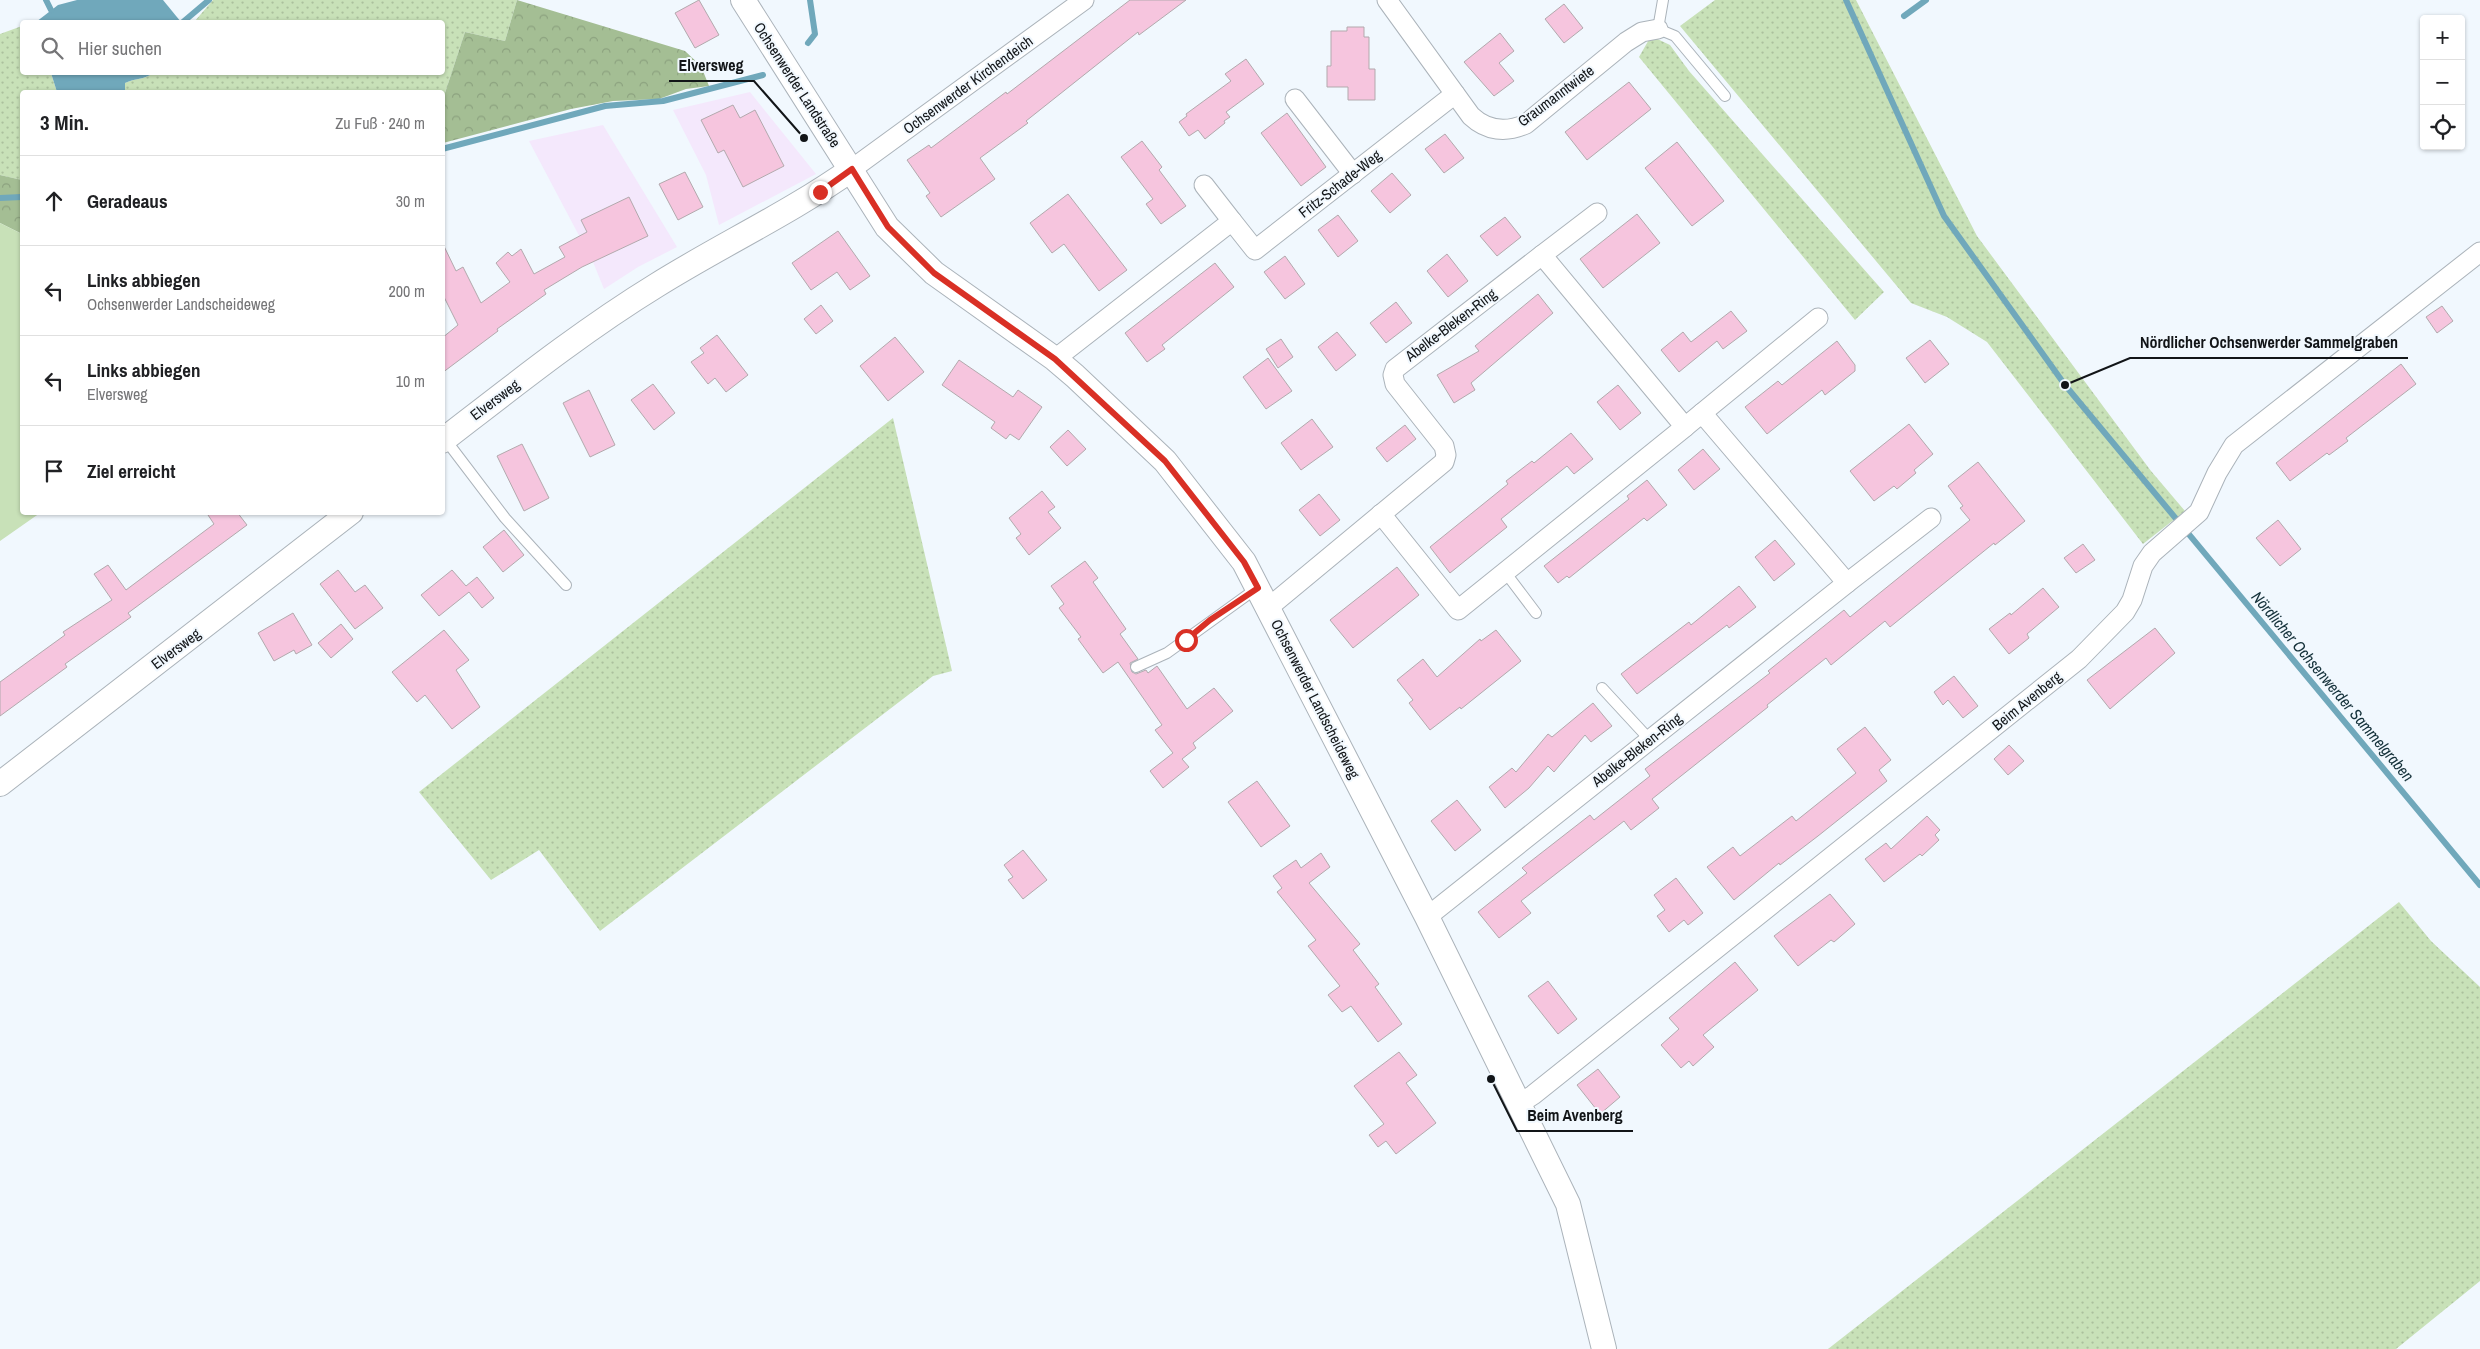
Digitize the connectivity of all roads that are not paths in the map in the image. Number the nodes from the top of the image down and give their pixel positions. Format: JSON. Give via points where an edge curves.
{"nodes":[{"id":1,"x":743,"y":0,"type":"edge"},
{"id":2,"x":1084,"y":0,"type":"edge"},
{"id":3,"x":1387,"y":0,"type":"edge"},
{"id":4,"x":1663,"y":0,"type":"edge"},
{"id":5,"x":1658,"y":30,"type":"junction"},
{"id":6,"x":1455,"y":94,"type":"junction"},
{"id":7,"x":1725,"y":96,"type":"dead end"},
{"id":8,"x":1295,"y":99,"type":"dead end"},
{"id":9,"x":852,"y":169,"type":"junction"},
{"id":10,"x":1353,"y":174,"type":"junction"},
{"id":11,"x":1204,"y":185,"type":"dead end"},
{"id":12,"x":1597,"y":213,"type":"dead end"},
{"id":13,"x":1232,"y":221,"type":"junction"},
{"id":14,"x":2480,"y":252,"type":"edge"},
{"id":15,"x":1542,"y":256,"type":"junction"},
{"id":16,"x":1818,"y":318,"type":"dead end"},
{"id":17,"x":1055,"y":359,"type":"junction"},
{"id":18,"x":1702,"y":413,"type":"junction"},
{"id":19,"x":1686,"y":427,"type":"junction"},
{"id":20,"x":445,"y":439,"type":"edge"},
{"id":21,"x":445,"y":441,"type":"edge"},
{"id":22,"x":1381,"y":514,"type":"junction"},
{"id":23,"x":347,"y":515,"type":"edge"},
{"id":24,"x":1931,"y":518,"type":"dead end"},
{"id":25,"x":1505,"y":572,"type":"junction"},
{"id":26,"x":1847,"y":584,"type":"junction"},
{"id":27,"x":566,"y":585,"type":"dead end"},
{"id":28,"x":1263,"y":598,"type":"junction"},
{"id":29,"x":1536,"y":613,"type":"dead end"},
{"id":30,"x":1136,"y":667,"type":"dead end"},
{"id":31,"x":1602,"y":688,"type":"dead end"},
{"id":32,"x":1650,"y":740,"type":"junction"},
{"id":33,"x":0,"y":784,"type":"edge"},
{"id":34,"x":1427,"y":917,"type":"junction"},
{"id":35,"x":1519,"y":1104,"type":"junction"},
{"id":36,"x":1604,"y":1349,"type":"edge"}],
"edges":[{"from":1,"to":9,"type":"street","name":"Ochsenwerder Landstraße"},
{"from":2,"to":9,"type":"street","name":"Ochsenwerder Kirchendeich"},
{"from":3,"to":6,"type":"street","name":"Graumanntwiete"},
{"from":4,"to":5,"type":"lane"},
{"from":5,"to":6,"type":"street","name":"Graumanntwiete","via":[[1642,32],[1626,42],[1526,124],[1518,127],[1508,130],[1485,127],[1471,116]]},
{"from":5,"to":7,"type":"lane","via":[[1675,36]]},
{"from":6,"to":10,"type":"street","name":"Fritz-Schade-Weg"},
{"from":8,"to":10,"type":"street"},
{"from":9,"to":17,"type":"street","name":"Ochsenwerder Landscheideweg","via":[[888,227],[934,273]]},
{"from":9,"to":20,"type":"street","name":"Elversweg","via":[[820,192],[612,314]]},
{"from":10,"to":13,"type":"street","name":"Fritz-Schade-Weg","via":[[1255,250]]},
{"from":11,"to":13,"type":"street","name":"Fritz-Schade-Weg"},
{"from":12,"to":15,"type":"street","name":"Abelke-Bleken-Ring"},
{"from":13,"to":17,"type":"street"},
{"from":14,"to":35,"type":"street","name":"Beim Avenberg","via":[[2243,436],[2226,458],[2205,504],[2152,553],[2143,566],[2125,612],[2079,659]]},
{"from":15,"to":19,"type":"street"},
{"from":15,"to":22,"type":"street","name":"Abelke-Bleken-Ring","via":[[1394,369],[1395,384],[1444,446],[1446,455],[1444,462]]},
{"from":16,"to":18,"type":"street"},
{"from":17,"to":28,"type":"street","name":"Ochsenwerder Landscheideweg","via":[[1165,461],[1244,562]]},
{"from":18,"to":19,"type":"street"},
{"from":18,"to":26,"type":"street"},
{"from":19,"to":25,"type":"street"},
{"from":21,"to":27,"type":"lane","via":[[505,518]]},
{"from":22,"to":25,"type":"street","via":[[1458,610]]},
{"from":22,"to":28,"type":"street","name":"Abelke-Bleken-Ring"},
{"from":23,"to":33,"type":"street","name":"Elversweg"},
{"from":24,"to":26,"type":"street","name":"Abelke-Bleken-Ring"},
{"from":25,"to":29,"type":"lane"},
{"from":26,"to":32,"type":"street","name":"Abelke-Bleken-Ring"},
{"from":28,"to":30,"type":"lane"},
{"from":28,"to":34,"type":"street","name":"Ochsenwerder Landscheideweg"},
{"from":31,"to":32,"type":"lane"},
{"from":32,"to":34,"type":"street","name":"Abelke-Bleken-Ring"},
{"from":34,"to":35,"type":"street","name":"Ochsenwerder Landscheideweg"},
{"from":35,"to":36,"type":"street","name":"Ochsenwerder Landscheideweg","via":[[1568,1204]]}]}
